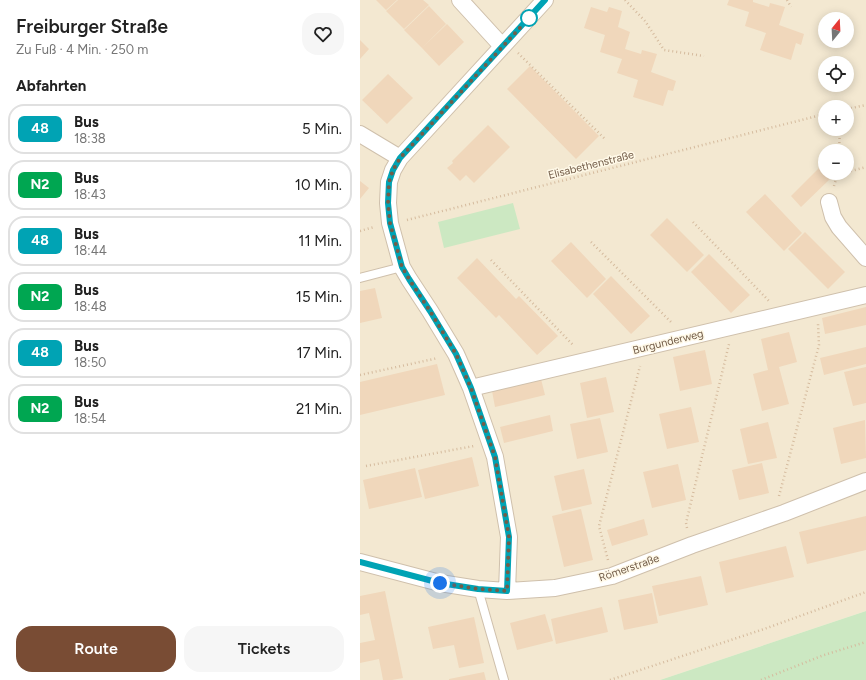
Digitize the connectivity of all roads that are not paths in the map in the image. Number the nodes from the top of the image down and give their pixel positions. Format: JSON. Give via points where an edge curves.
{"nodes":[{"id":1,"x":460,"y":0,"type":"edge"},
{"id":2,"x":545,"y":0,"type":"edge"},
{"id":3,"x":505,"y":44,"type":"junction"},
{"id":4,"x":360,"y":134,"type":"edge"},
{"id":5,"x":400,"y":158,"type":"junction"},
{"id":6,"x":829,"y":202,"type":"dead end"},
{"id":7,"x":866,"y":258,"type":"edge"},
{"id":8,"x":402,"y":267,"type":"junction"},
{"id":9,"x":360,"y":278,"type":"edge"},
{"id":10,"x":866,"y":295,"type":"edge"},
{"id":11,"x":471,"y":388,"type":"junction"},
{"id":12,"x":866,"y":482,"type":"edge"},
{"id":13,"x":360,"y":562,"type":"edge"},
{"id":14,"x":478,"y":589,"type":"junction"},
{"id":15,"x":507,"y":591,"type":"junction"},
{"id":16,"x":504,"y":680,"type":"edge"}],
"edges":[{"from":1,"to":3,"type":"street"},
{"from":2,"to":3,"type":"street"},
{"from":3,"to":5,"type":"street"},
{"from":4,"to":5,"type":"street"},
{"from":5,"to":8,"type":"street","via":[[389,182],[388,203],[390,223]]},
{"from":6,"to":7,"type":"street","via":[[838,227]]},
{"from":8,"to":9,"type":"lane"},
{"from":8,"to":11,"type":"street","via":[[456,354]]},
{"from":10,"to":11,"type":"street","name":"Burgunderweg"},
{"from":11,"to":15,"type":"street","via":[[495,457],[509,537]]},
{"from":12,"to":15,"type":"street","name":"Römerstraße","via":[[612,576],[555,588]]},
{"from":13,"to":14,"type":"street","name":"Römerstraße","via":[[440,583]]},
{"from":14,"to":15,"type":"street","name":"Römerstraße"},
{"from":14,"to":16,"type":"lane"}]}
